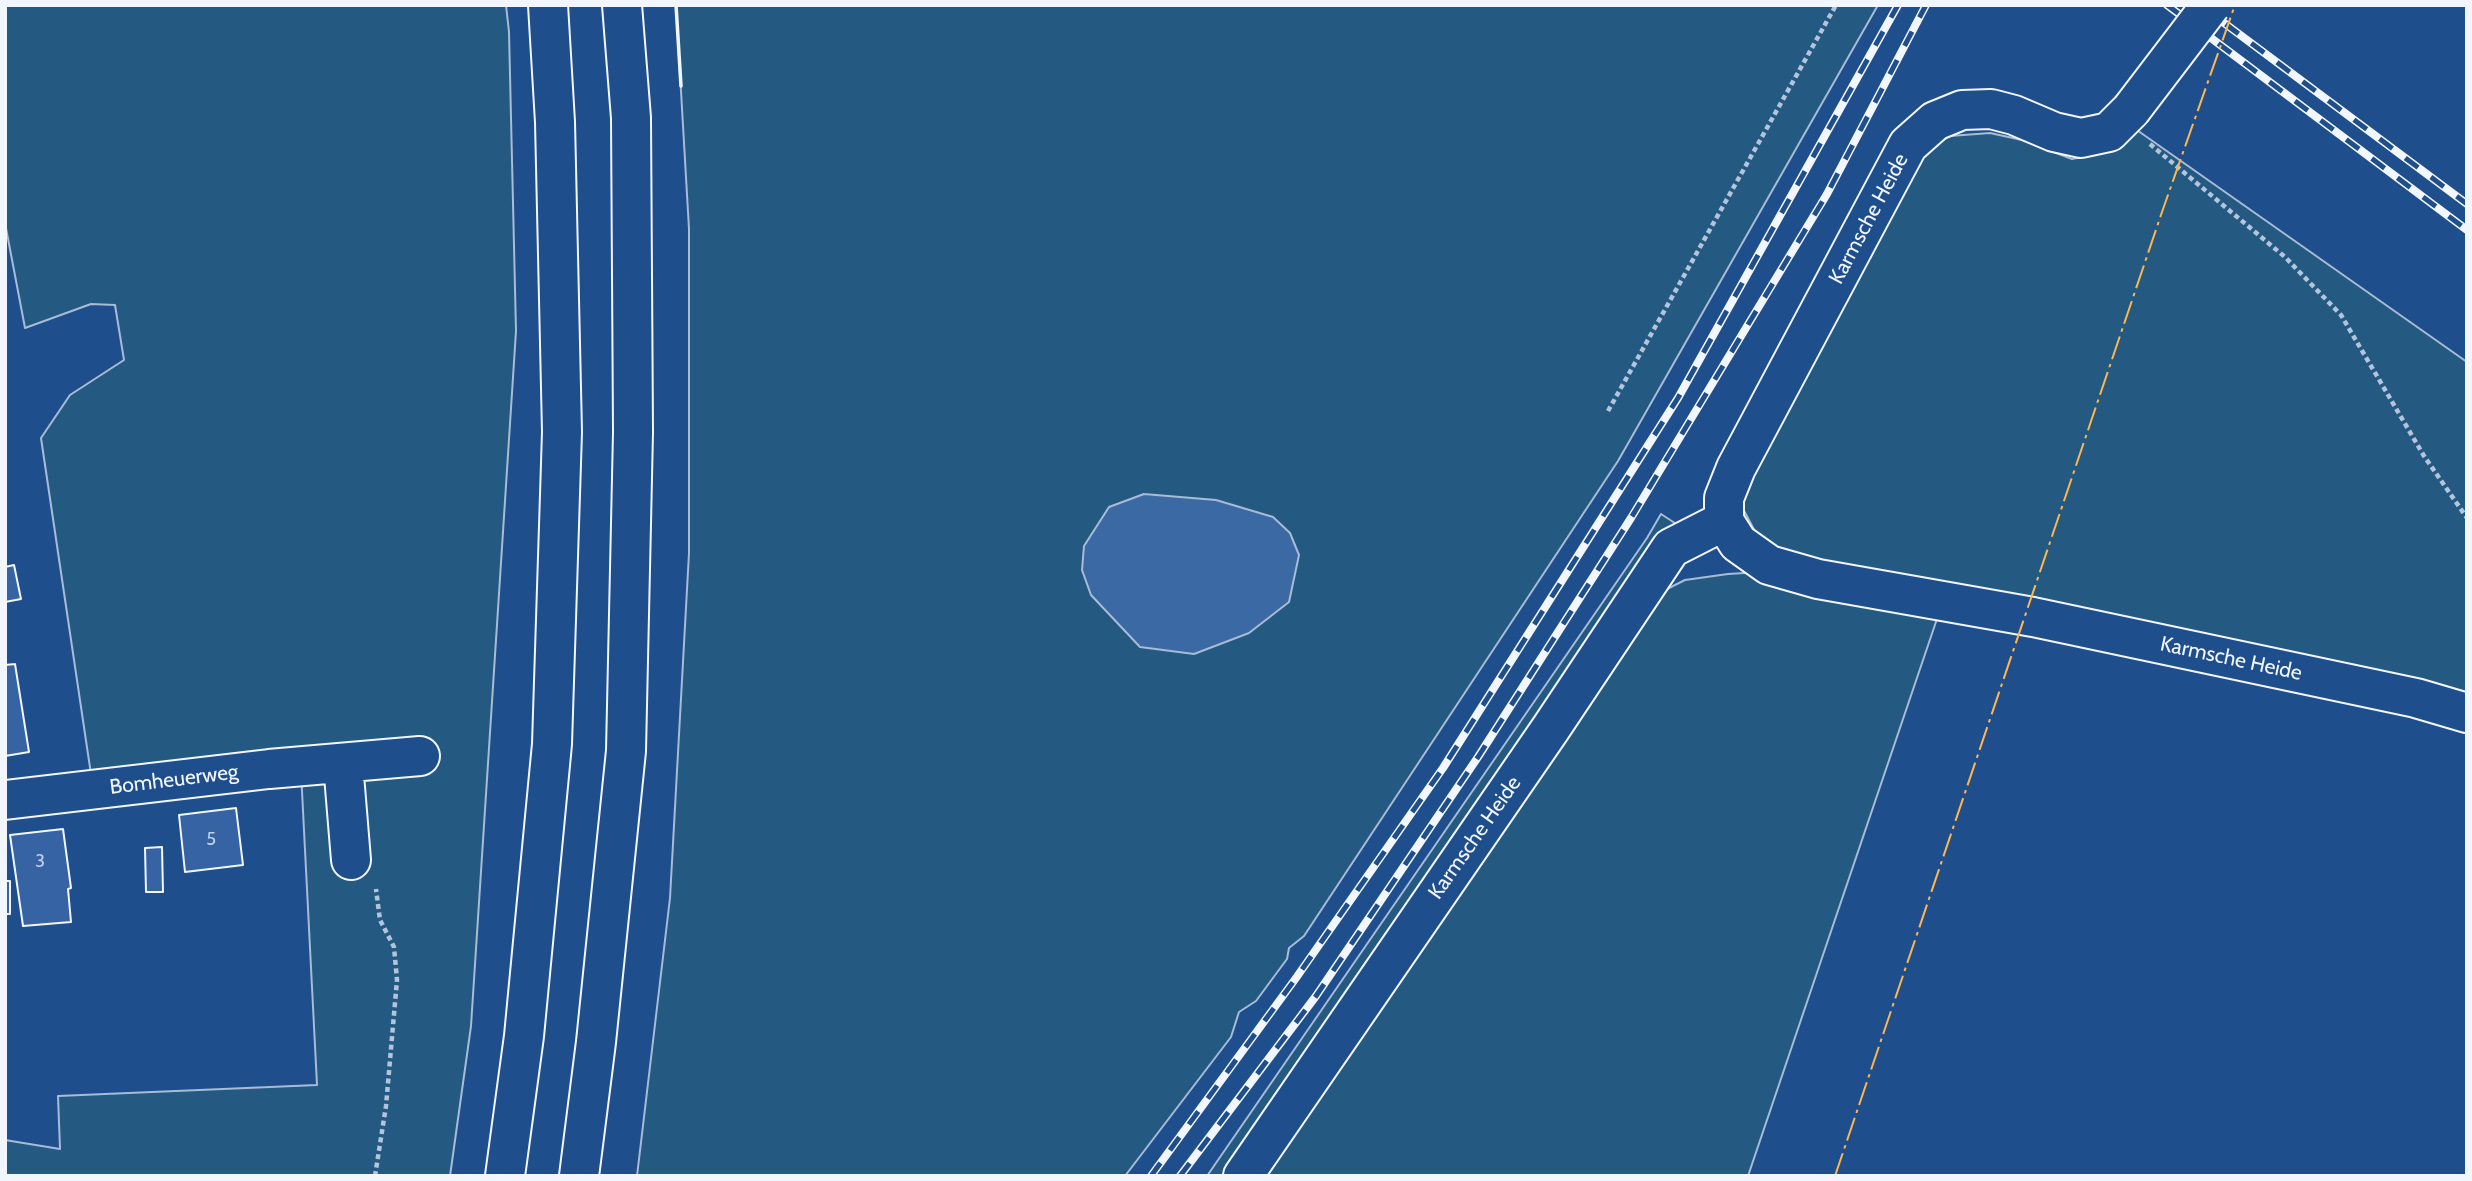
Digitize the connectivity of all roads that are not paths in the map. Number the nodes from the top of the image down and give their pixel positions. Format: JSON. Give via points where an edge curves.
{"nodes":[{"id":1,"x":548,"y":5,"type":"edge"},
{"id":2,"x":622,"y":5,"type":"edge"},
{"id":3,"x":2211,"y":5,"type":"edge"},
{"id":4,"x":1724,"y":521,"type":"junction"},
{"id":5,"x":2467,"y":713,"type":"edge"},
{"id":6,"x":420,"y":756,"type":"dead end"},
{"id":7,"x":343,"y":763,"type":"junction"},
{"id":8,"x":5,"y":800,"type":"edge"},
{"id":9,"x":351,"y":860,"type":"road end"},
{"id":10,"x":505,"y":1176,"type":"edge"},
{"id":11,"x":579,"y":1176,"type":"edge"},
{"id":12,"x":1243,"y":1176,"type":"edge"}],
"edges":[{"from":1,"to":10,"type":"main road","via":[[562,432],[552,744],[524,1037]]},
{"from":2,"to":11,"type":"main road","via":[[631,118],[633,418],[626,751]]},
{"from":3,"to":4,"type":"main road","name":"Karmsche Heide","bridge":true,"via":[[2109,132],[2081,138],[1991,109],[1962,110],[1935,121],[1909,145],[1736,468],[1724,498]]},
{"from":4,"to":5,"type":"main road","name":"Karmsche Heide","via":[[1738,543],[1769,565],[1818,579],[2033,617],[2416,698]]},
{"from":4,"to":12,"type":"main road","name":"Karmsche Heide","via":[[1671,548]]},
{"from":6,"to":7,"type":"main road","name":"Bomheuerweg"},
{"from":7,"to":8,"type":"main road","name":"Bomheuerweg"},
{"from":7,"to":9,"type":"main road"}]}
